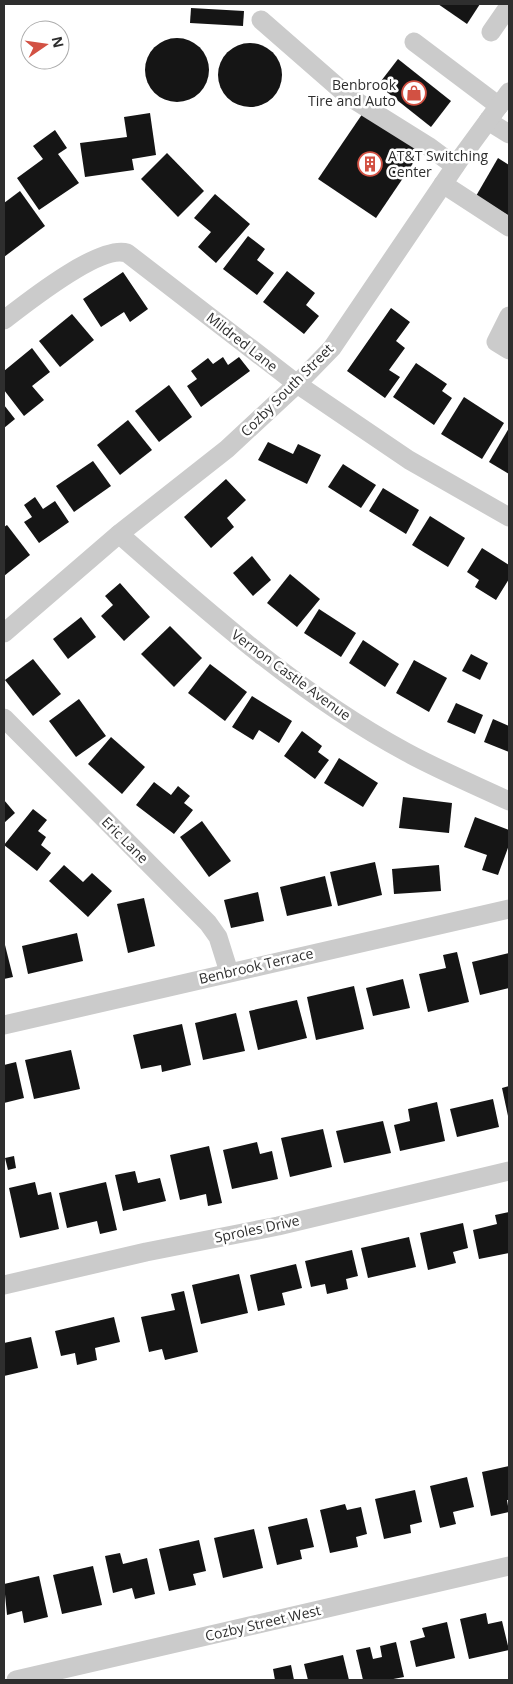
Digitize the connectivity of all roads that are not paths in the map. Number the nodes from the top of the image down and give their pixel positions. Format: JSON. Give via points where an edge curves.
{"nodes":[{"id":1,"x":509,"y":6,"type":"edge"},
{"id":2,"x":261,"y":20,"type":"dead end"},
{"id":3,"x":491,"y":32,"type":"dead end"},
{"id":4,"x":414,"y":42,"type":"dead end"},
{"id":5,"x":504,"y":99,"type":"edge"},
{"id":6,"x":488,"y":121,"type":"junction"},
{"id":7,"x":509,"y":134,"type":"edge"},
{"id":8,"x":455,"y":166,"type":"junction"},
{"id":9,"x":443,"y":184,"type":"junction"},
{"id":10,"x":509,"y":228,"type":"edge"},
{"id":11,"x":509,"y":316,"type":"edge"},
{"id":12,"x":4,"y":320,"type":"edge"},
{"id":13,"x":509,"y":350,"type":"edge"},
{"id":14,"x":297,"y":384,"type":"junction"},
{"id":15,"x":509,"y":517,"type":"edge"},
{"id":16,"x":119,"y":534,"type":"junction"},
{"id":17,"x":4,"y":633,"type":"edge"},
{"id":18,"x":4,"y":718,"type":"edge"},
{"id":19,"x":509,"y":801,"type":"edge"},
{"id":20,"x":509,"y":909,"type":"edge"},
{"id":21,"x":230,"y":972,"type":"junction"},
{"id":22,"x":4,"y":1025,"type":"edge"},
{"id":23,"x":509,"y":1171,"type":"edge"},
{"id":24,"x":4,"y":1285,"type":"edge"},
{"id":25,"x":509,"y":1566,"type":"edge"},
{"id":26,"x":16,"y":1680,"type":"edge"}],
"edges":[{"from":1,"to":3,"type":"street"},
{"from":2,"to":8,"type":"street","via":[[348,96]]},
{"from":4,"to":5,"type":"street"},
{"from":5,"to":6,"type":"street","name":"Cozby South Street"},
{"from":6,"to":7,"type":"street"},
{"from":6,"to":8,"type":"street","name":"Cozby South Street"},
{"from":8,"to":9,"type":"street","name":"Cozby South Street"},
{"from":9,"to":10,"type":"street"},
{"from":9,"to":14,"type":"street","name":"Cozby South Street","via":[[332,348]]},
{"from":11,"to":13,"type":"street","via":[[496,342]]},
{"from":12,"to":14,"type":"street","name":"Mildred Lane","via":[[37,293],[82,266],[111,252],[122,251]]},
{"from":14,"to":15,"type":"street","name":"Mildred Lane","via":[[409,460]]},
{"from":14,"to":16,"type":"street","name":"Cozby South Street","via":[[226,449]]},
{"from":16,"to":17,"type":"street","name":"Cozby South Street"},
{"from":16,"to":19,"type":"street","name":"Vernon Castle Avenue","via":[[224,626],[323,701],[406,752]]},
{"from":18,"to":21,"type":"street","name":"Eric Lane","via":[[208,923],[218,937]]},
{"from":20,"to":21,"type":"street","name":"Benbrook Terrace"},
{"from":21,"to":22,"type":"street","name":"Benbrook Terrace"},
{"from":23,"to":24,"type":"street","name":"Sproles Drive","via":[[278,1226]]},
{"from":25,"to":26,"type":"street","name":"Cozby Street West"}]}
